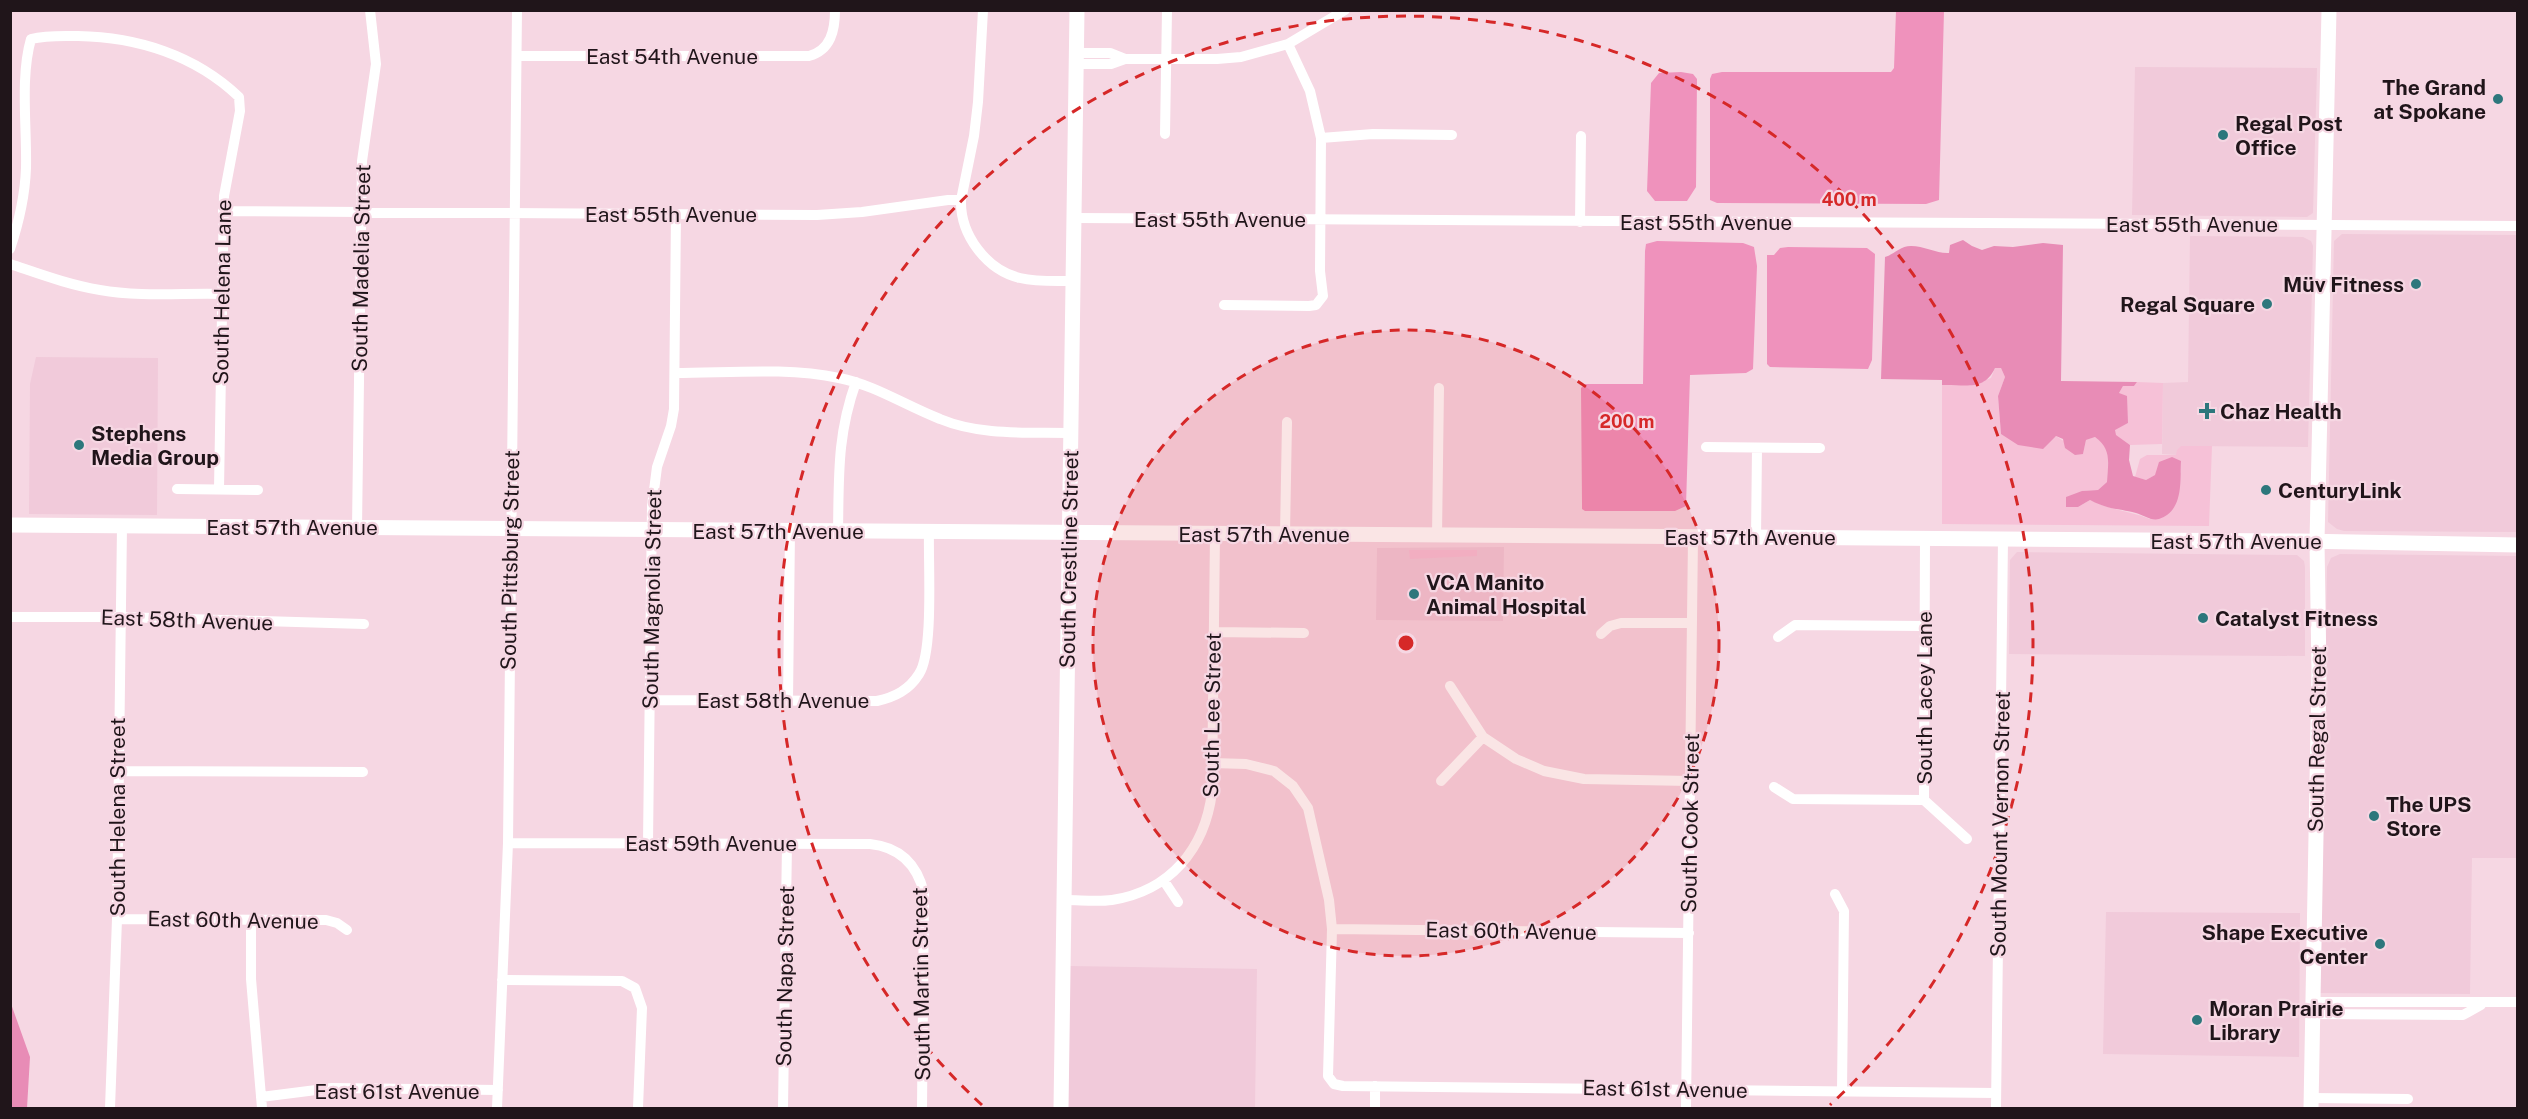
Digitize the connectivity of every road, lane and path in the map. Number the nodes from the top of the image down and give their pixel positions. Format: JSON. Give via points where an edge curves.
{"nodes":[{"id":1,"x":370,"y":10,"type":"edge"},
{"id":2,"x":517,"y":10,"type":"edge"},
{"id":3,"x":835,"y":10,"type":"edge"},
{"id":4,"x":983,"y":10,"type":"edge"},
{"id":5,"x":1077,"y":10,"type":"edge"},
{"id":6,"x":1167,"y":10,"type":"edge"},
{"id":7,"x":1345,"y":10,"type":"edge"},
{"id":8,"x":2329,"y":10,"type":"edge"},
{"id":9,"x":1288,"y":44,"type":"junction"},
{"id":10,"x":517,"y":56,"type":"junction"},
{"id":11,"x":1076,"y":58,"type":"junction"},
{"id":12,"x":1166,"y":59,"type":"junction"},
{"id":13,"x":1165,"y":134,"type":"dead end"},
{"id":14,"x":1452,"y":135,"type":"dead end"},
{"id":15,"x":1581,"y":136,"type":"dead end"},
{"id":16,"x":1321,"y":138,"type":"junction"},
{"id":17,"x":961,"y":200,"type":"junction"},
{"id":18,"x":223,"y":211,"type":"junction"},
{"id":19,"x":362,"y":212,"type":"junction"},
{"id":20,"x":515,"y":214,"type":"junction"},
{"id":21,"x":676,"y":214,"type":"junction"},
{"id":22,"x":1074,"y":218,"type":"junction"},
{"id":23,"x":1320,"y":220,"type":"junction"},
{"id":24,"x":1580,"y":222,"type":"junction"},
{"id":25,"x":2325,"y":224,"type":"junction"},
{"id":26,"x":2517,"y":226,"type":"edge"},
{"id":27,"x":10,"y":249,"type":"edge"},
{"id":28,"x":10,"y":264,"type":"edge"},
{"id":29,"x":1072,"y":281,"type":"junction"},
{"id":30,"x":222,"y":294,"type":"junction"},
{"id":31,"x":1224,"y":305,"type":"dead end"},
{"id":32,"x":675,"y":373,"type":"junction"},
{"id":33,"x":856,"y":382,"type":"junction"},
{"id":34,"x":1439,"y":388,"type":"dead end"},
{"id":35,"x":1287,"y":422,"type":"dead end"},
{"id":36,"x":1070,"y":433,"type":"junction"},
{"id":37,"x":1707,"y":447,"type":"dead end"},
{"id":38,"x":1757,"y":448,"type":"junction"},
{"id":39,"x":1820,"y":448,"type":"dead end"},
{"id":40,"x":177,"y":489,"type":"dead end"},
{"id":41,"x":219,"y":489,"type":"junction"},
{"id":42,"x":258,"y":490,"type":"dead end"},
{"id":43,"x":10,"y":525,"type":"edge"},
{"id":44,"x":122,"y":526,"type":"junction"},
{"id":45,"x":357,"y":528,"type":"junction"},
{"id":46,"x":510,"y":529,"type":"junction"},
{"id":47,"x":652,"y":530,"type":"junction"},
{"id":48,"x":790,"y":531,"type":"junction"},
{"id":49,"x":838,"y":531,"type":"junction"},
{"id":50,"x":929,"y":532,"type":"junction"},
{"id":51,"x":1070,"y":533,"type":"junction"},
{"id":52,"x":1215,"y":534,"type":"junction"},
{"id":53,"x":1285,"y":534,"type":"junction"},
{"id":54,"x":1437,"y":536,"type":"junction"},
{"id":55,"x":1693,"y":537,"type":"junction"},
{"id":56,"x":1756,"y":538,"type":"junction"},
{"id":57,"x":1925,"y":538,"type":"junction"},
{"id":58,"x":2003,"y":539,"type":"junction"},
{"id":59,"x":2317,"y":541,"type":"junction"},
{"id":60,"x":2517,"y":545,"type":"edge"},
{"id":61,"x":10,"y":617,"type":"edge"},
{"id":62,"x":120,"y":617,"type":"junction"},
{"id":63,"x":1692,"y":622,"type":"junction"},
{"id":64,"x":364,"y":624,"type":"dead end"},
{"id":65,"x":1924,"y":626,"type":"junction"},
{"id":66,"x":1214,"y":632,"type":"junction"},
{"id":67,"x":1304,"y":633,"type":"dead end"},
{"id":68,"x":1601,"y":634,"type":"dead end"},
{"id":69,"x":1778,"y":637,"type":"dead end"},
{"id":70,"x":1450,"y":686,"type":"dead end"},
{"id":71,"x":650,"y":700,"type":"junction"},
{"id":72,"x":788,"y":700,"type":"junction"},
{"id":73,"x":1483,"y":737,"type":"junction"},
{"id":74,"x":1212,"y":763,"type":"junction"},
{"id":75,"x":117,"y":771,"type":"junction"},
{"id":76,"x":363,"y":772,"type":"dead end"},
{"id":77,"x":1441,"y":781,"type":"dead end"},
{"id":78,"x":1690,"y":781,"type":"junction"},
{"id":79,"x":1774,"y":787,"type":"dead end"},
{"id":80,"x":1924,"y":800,"type":"junction"},
{"id":81,"x":1966,"y":838,"type":"dead end"},
{"id":82,"x":508,"y":843,"type":"junction"},
{"id":83,"x":648,"y":843,"type":"junction"},
{"id":84,"x":787,"y":844,"type":"junction"},
{"id":85,"x":910,"y":862,"type":"joint"},
{"id":86,"x":1164,"y":881,"type":"junction"},
{"id":87,"x":1835,"y":894,"type":"dead end"},
{"id":88,"x":1065,"y":900,"type":"junction"},
{"id":89,"x":1178,"y":902,"type":"dead end"},
{"id":90,"x":117,"y":919,"type":"junction"},
{"id":91,"x":252,"y":920,"type":"junction"},
{"id":92,"x":1332,"y":929,"type":"junction"},
{"id":93,"x":347,"y":930,"type":"dead end"},
{"id":94,"x":1689,"y":933,"type":"junction"},
{"id":95,"x":502,"y":980,"type":"junction"},
{"id":96,"x":2517,"y":1002,"type":"edge"},
{"id":97,"x":2313,"y":1008,"type":"junction"},
{"id":98,"x":1376,"y":1086,"type":"junction"},
{"id":99,"x":498,"y":1090,"type":"junction"},
{"id":100,"x":1687,"y":1090,"type":"junction"},
{"id":101,"x":1842,"y":1091,"type":"junction"},
{"id":102,"x":1996,"y":1093,"type":"junction"},
{"id":103,"x":261,"y":1097,"type":"junction"},
{"id":104,"x":2408,"y":1099,"type":"dead end"},
{"id":105,"x":2311,"y":1103,"type":"edge"},
{"id":106,"x":111,"y":1108,"type":"edge"},
{"id":107,"x":262,"y":1108,"type":"edge"},
{"id":108,"x":497,"y":1108,"type":"edge"},
{"id":109,"x":638,"y":1108,"type":"edge"},
{"id":110,"x":783,"y":1108,"type":"edge"},
{"id":111,"x":922,"y":1108,"type":"edge"},
{"id":112,"x":1061,"y":1108,"type":"edge"},
{"id":113,"x":1375,"y":1108,"type":"edge"},
{"id":114,"x":1686,"y":1108,"type":"edge"},
{"id":115,"x":1996,"y":1108,"type":"edge"}],
"edges":[{"from":1,"to":19,"type":"street","name":"South Madelia Street","via":[[376,64],[363,152]]},
{"from":2,"to":10,"type":"street","name":"South Pittsburg Street"},
{"from":3,"to":10,"type":"street","name":"East 54th Avenue","via":[[834,31],[824,48],[800,57]]},
{"from":4,"to":17,"type":"street","via":[[978,102]]},
{"from":5,"to":11,"type":"main road","name":"South Crestline Street"},
{"from":6,"to":12,"type":"street"},
{"from":7,"to":9,"type":"street"},
{"from":8,"to":25,"type":"main road","name":"South Regal Street"},
{"from":9,"to":12,"type":"street","via":[[1241,57]]},
{"from":9,"to":16,"type":"street","via":[[1310,91]]},
{"from":10,"to":20,"type":"street","name":"South Pittsburg Street"},
{"from":11,"to":12,"type":"street","via":[[1110,53],[1125,59]]},
{"from":11,"to":22,"type":"main road","name":"South Crestline Street"},
{"from":12,"to":13,"type":"street"},
{"from":14,"to":16,"type":"street"},
{"from":15,"to":24,"type":"street"},
{"from":16,"to":23,"type":"street"},
{"from":17,"to":21,"type":"street","name":"East 55th Avenue","via":[[842,214]]},
{"from":17,"to":29,"type":"street","via":[[961,212],[971,238],[986,260],[1008,274],[1033,280]]},
{"from":18,"to":19,"type":"street","name":"East 55th Avenue"},
{"from":18,"to":27,"type":"street","name":"South Helena Lane","via":[[239,97],[219,80],[158,47],[116,38],[31,39],[26,64],[25,185]]},
{"from":18,"to":30,"type":"street","name":"South Helena Lane"},
{"from":19,"to":20,"type":"street","name":"East 55th Avenue"},
{"from":19,"to":45,"type":"street","name":"South Madelia Street"},
{"from":20,"to":21,"type":"street","name":"East 55th Avenue"},
{"from":20,"to":46,"type":"street","name":"South Pittsburg Street"},
{"from":21,"to":32,"type":"street","name":"South Magnolia Street"},
{"from":22,"to":23,"type":"street","name":"East 55th Avenue"},
{"from":22,"to":29,"type":"main road","name":"South Crestline Street"},
{"from":23,"to":24,"type":"street","name":"East 55th Avenue"},
{"from":23,"to":31,"type":"street","via":[[1321,302],[1309,306]]},
{"from":24,"to":25,"type":"street","name":"East 55th Avenue"},
{"from":25,"to":26,"type":"street","name":"East 55th Avenue"},
{"from":25,"to":59,"type":"main road","name":"South Regal Street"},
{"from":28,"to":30,"type":"street","via":[[102,291]]},
{"from":29,"to":36,"type":"main road","name":"South Crestline Street"},
{"from":30,"to":41,"type":"street","name":"South Helena Lane"},
{"from":32,"to":33,"type":"street","via":[[794,373]]},
{"from":32,"to":47,"type":"street","name":"South Magnolia Street","via":[[672,419],[653,491]]},
{"from":33,"to":36,"type":"street","via":[[956,424],[1012,432]]},
{"from":33,"to":49,"type":"street","via":[[840,442]]},
{"from":34,"to":54,"type":"street"},
{"from":35,"to":53,"type":"street"},
{"from":36,"to":51,"type":"main road","name":"South Crestline Street"},
{"from":37,"to":38,"type":"street"},
{"from":38,"to":39,"type":"street"},
{"from":38,"to":56,"type":"street"},
{"from":40,"to":41,"type":"street"},
{"from":41,"to":42,"type":"street"},
{"from":43,"to":44,"type":"main road","name":"East 57th Avenue"},
{"from":44,"to":45,"type":"main road","name":"East 57th Avenue"},
{"from":44,"to":62,"type":"street","name":"South Helena Street"},
{"from":45,"to":46,"type":"main road","name":"East 57th Avenue"},
{"from":46,"to":47,"type":"main road","name":"East 57th Avenue"},
{"from":46,"to":82,"type":"street","name":"South Pittsburg Street"},
{"from":47,"to":48,"type":"main road","name":"East 57th Avenue"},
{"from":47,"to":71,"type":"street","name":"South Magnolia Street"},
{"from":48,"to":49,"type":"main road","name":"East 57th Avenue"},
{"from":48,"to":72,"type":"street"},
{"from":49,"to":50,"type":"main road","name":"East 57th Avenue"},
{"from":50,"to":51,"type":"main road","name":"East 57th Avenue"},
{"from":50,"to":72,"type":"street","name":"East 58th Avenue","via":[[927,648],[924,663],[912,683],[895,696],[877,701]]},
{"from":51,"to":52,"type":"main road","name":"East 57th Avenue"},
{"from":51,"to":88,"type":"main road","name":"South Crestline Street"},
{"from":52,"to":53,"type":"main road","name":"East 57th Avenue"},
{"from":52,"to":66,"type":"street","name":"South Lee Street"},
{"from":53,"to":54,"type":"main road","name":"East 57th Avenue"},
{"from":54,"to":55,"type":"main road","name":"East 57th Avenue"},
{"from":55,"to":56,"type":"main road","name":"East 57th Avenue"},
{"from":55,"to":63,"type":"street","name":"South Cook Street"},
{"from":56,"to":57,"type":"main road","name":"East 57th Avenue"},
{"from":57,"to":58,"type":"main road","name":"East 57th Avenue"},
{"from":57,"to":65,"type":"street","name":"South Lacey Lane"},
{"from":58,"to":59,"type":"main road","name":"East 57th Avenue"},
{"from":58,"to":102,"type":"street","name":"South Mount Vernon Street"},
{"from":59,"to":60,"type":"main road","name":"East 57th Avenue"},
{"from":59,"to":97,"type":"main road","name":"South Regal Street","via":[[2319,673]]},
{"from":61,"to":62,"type":"street","name":"East 58th Avenue"},
{"from":62,"to":64,"type":"street","name":"East 58th Avenue"},
{"from":62,"to":75,"type":"street","name":"South Helena Street"},
{"from":63,"to":68,"type":"street","via":[[1621,623]]},
{"from":63,"to":78,"type":"street","name":"South Cook Street"},
{"from":65,"to":69,"type":"street","via":[[1795,626]]},
{"from":65,"to":80,"type":"street","name":"South Lacey Lane"},
{"from":66,"to":67,"type":"street"},
{"from":66,"to":74,"type":"street","name":"South Lee Street"},
{"from":70,"to":73,"type":"street"},
{"from":71,"to":72,"type":"street","name":"East 58th Avenue"},
{"from":71,"to":83,"type":"street","name":"South Magnolia Street"},
{"from":73,"to":77,"type":"street"},
{"from":73,"to":78,"type":"street","via":[[1516,759],[1561,776]]},
{"from":74,"to":86,"type":"street","name":"South Lee Street","via":[[1210,804],[1204,828],[1191,851]]},
{"from":74,"to":92,"type":"street","via":[[1246,764],[1274,771],[1293,786],[1308,808]]},
{"from":75,"to":76,"type":"street"},
{"from":75,"to":90,"type":"street","name":"South Helena Street"},
{"from":78,"to":94,"type":"street","name":"South Cook Street"},
{"from":79,"to":80,"type":"street","via":[[1793,799]]},
{"from":80,"to":81,"type":"street","name":"South Lacey Lane"},
{"from":82,"to":83,"type":"street","name":"East 59th Avenue"},
{"from":82,"to":95,"type":"street","name":"South Pittsburg Street"},
{"from":83,"to":84,"type":"street","name":"East 59th Avenue"},
{"from":84,"to":85,"type":"street","name":"East 59th Avenue","via":[[881,846]]},
{"from":84,"to":110,"type":"street","name":"South Napa Street"},
{"from":85,"to":111,"type":"street","name":"South Martin Street","via":[[924,893]]},
{"from":86,"to":88,"type":"street","name":"South Lee Street","via":[[1128,897]]},
{"from":86,"to":89,"type":"street"},
{"from":87,"to":101,"type":"street","via":[[1844,911]]},
{"from":88,"to":112,"type":"main road","name":"South Crestline Street"},
{"from":90,"to":91,"type":"street","name":"East 60th Avenue"},
{"from":90,"to":106,"type":"street","name":"South Helena Street"},
{"from":91,"to":93,"type":"street","name":"East 60th Avenue","via":[[326,920]]},
{"from":91,"to":103,"type":"street","via":[[252,989]]},
{"from":92,"to":94,"type":"street","name":"East 60th Avenue"},
{"from":92,"to":98,"type":"street","name":"East 61st Avenue","via":[[1329,1076],[1334,1084]]},
{"from":94,"to":100,"type":"street","name":"South Cook Street"},
{"from":95,"to":99,"type":"street","name":"South Pittsburg Street"},
{"from":95,"to":109,"type":"street","via":[[622,981],[635,988],[642,1008]]},
{"from":96,"to":97,"type":"street"},
{"from":97,"to":105,"type":"main road","name":"South Regal Street"},
{"from":98,"to":100,"type":"street","name":"East 61st Avenue"},
{"from":98,"to":113,"type":"street"},
{"from":99,"to":103,"type":"street","name":"East 61st Avenue","via":[[332,1088]]},
{"from":99,"to":108,"type":"street","name":"South Pittsburg Street"},
{"from":100,"to":101,"type":"street","name":"East 61st Avenue"},
{"from":100,"to":114,"type":"street","name":"South Cook Street"},
{"from":101,"to":102,"type":"street","name":"East 61st Avenue"},
{"from":102,"to":115,"type":"street","name":"South Mount Vernon Street"},
{"from":103,"to":107,"type":"street"},
{"from":104,"to":105,"type":"street"}]}
